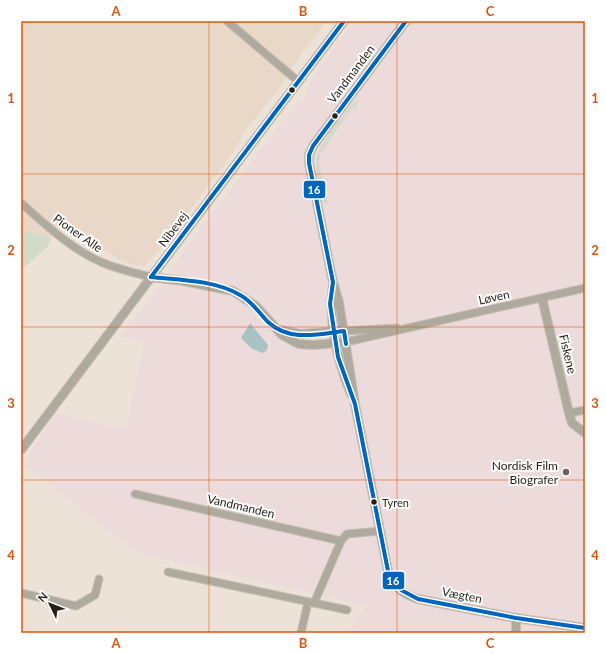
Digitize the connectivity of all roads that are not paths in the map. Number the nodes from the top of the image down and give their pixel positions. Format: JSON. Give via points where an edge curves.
{"nodes":[{"id":1,"x":227,"y":21,"type":"edge"},
{"id":2,"x":344,"y":21,"type":"edge"},
{"id":3,"x":406,"y":21,"type":"edge"},
{"id":4,"x":299,"y":82,"type":"junction"},
{"id":5,"x":21,"y":203,"type":"edge"},
{"id":6,"x":152,"y":277,"type":"junction"},
{"id":7,"x":333,"y":282,"type":"junction"},
{"id":8,"x":585,"y":288,"type":"edge"},
{"id":9,"x":542,"y":298,"type":"junction"},
{"id":10,"x":407,"y":327,"type":"junction"},
{"id":11,"x":276,"y":328,"type":"junction"},
{"id":12,"x":344,"y":331,"type":"junction"},
{"id":13,"x":334,"y":332,"type":"junction"},
{"id":14,"x":346,"y":342,"type":"junction"},
{"id":15,"x":336,"y":343,"type":"junction"},
{"id":16,"x":355,"y":404,"type":"junction"},
{"id":17,"x":585,"y":410,"type":"edge"},
{"id":18,"x":569,"y":413,"type":"junction"},
{"id":19,"x":585,"y":434,"type":"edge"},
{"id":20,"x":21,"y":450,"type":"edge"},
{"id":21,"x":135,"y":494,"type":"dead end"},
{"id":22,"x":380,"y":531,"type":"junction"},
{"id":23,"x":341,"y":541,"type":"junction"},
{"id":24,"x":168,"y":572,"type":"dead end"},
{"id":25,"x":99,"y":579,"type":"dead end"},
{"id":26,"x":21,"y":593,"type":"edge"},
{"id":27,"x":311,"y":603,"type":"junction"},
{"id":28,"x":347,"y":610,"type":"dead end"},
{"id":29,"x":516,"y":618,"type":"junction"},
{"id":30,"x":585,"y":628,"type":"edge"},
{"id":31,"x":301,"y":633,"type":"edge"},
{"id":32,"x":516,"y":633,"type":"edge"}],
"edges":[{"from":1,"to":4,"type":"street"},
{"from":2,"to":4,"type":"street","name":"Nibevej"},
{"from":3,"to":7,"type":"street","name":"Vandmanden","via":[[313,146],[309,155]]},
{"from":4,"to":6,"type":"street","name":"Nibevej"},
{"from":5,"to":6,"type":"street","name":"Pioner Alle","via":[[66,241],[100,262]]},
{"from":6,"to":11,"type":"street","via":[[233,291],[256,306]]},
{"from":6,"to":20,"type":"street","name":"Nibevej"},
{"from":7,"to":12,"type":"street","name":"Vandmanden"},
{"from":7,"to":13,"type":"street","name":"Vandmanden","via":[[330,304]]},
{"from":8,"to":9,"type":"street","name":"Løven"},
{"from":9,"to":10,"type":"street","name":"Løven"},
{"from":9,"to":18,"type":"street","name":"Fiskene"},
{"from":10,"to":12,"type":"street","name":"Løven"},
{"from":10,"to":14,"type":"street","name":"Løven"},
{"from":11,"to":13,"type":"street","via":[[292,334]]},
{"from":11,"to":15,"type":"street","via":[[299,344]]},
{"from":12,"to":13,"type":"street"},
{"from":12,"to":14,"type":"street","name":"Vandmanden"},
{"from":13,"to":15,"type":"street","name":"Vandmanden"},
{"from":14,"to":15,"type":"street"},
{"from":14,"to":16,"type":"street","name":"Vandmanden"},
{"from":15,"to":16,"type":"street","name":"Vandmanden","via":[[342,373]]},
{"from":16,"to":22,"type":"street","name":"Vandmanden"},
{"from":17,"to":18,"type":"street"},
{"from":18,"to":19,"type":"street","name":"Fiskene","via":[[572,423]]},
{"from":21,"to":23,"type":"street","name":"Vandmanden"},
{"from":22,"to":23,"type":"street","via":[[347,534]]},
{"from":22,"to":29,"type":"street","name":"Vægten","via":[[389,576],[395,587],[405,594],[418,599]]},
{"from":23,"to":27,"type":"street"},
{"from":24,"to":27,"type":"street"},
{"from":25,"to":26,"type":"street","via":[[95,595],[76,606]]},
{"from":27,"to":28,"type":"street"},
{"from":27,"to":31,"type":"street"},
{"from":29,"to":30,"type":"street","name":"Vægten"},
{"from":29,"to":32,"type":"street"}]}
